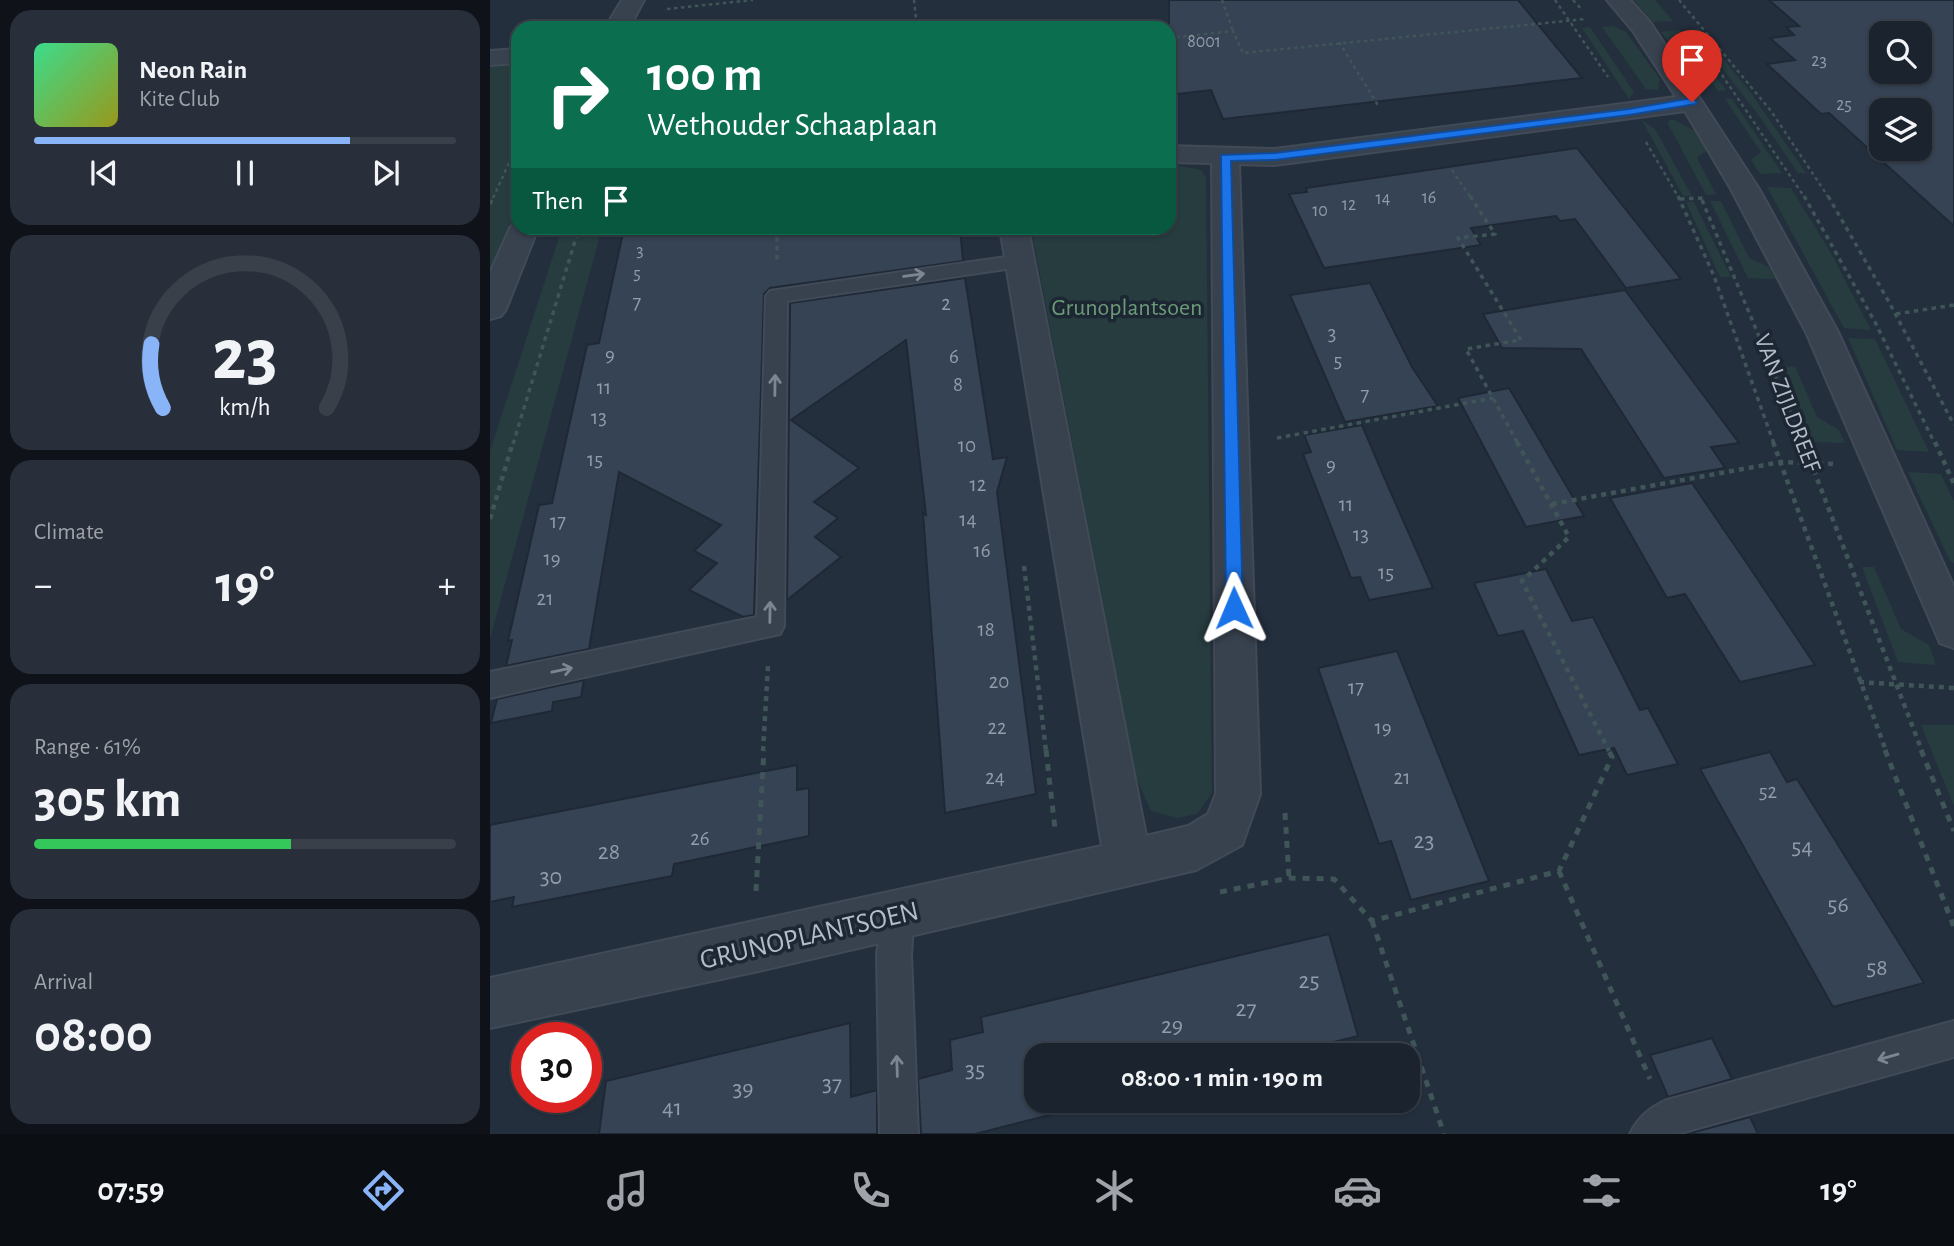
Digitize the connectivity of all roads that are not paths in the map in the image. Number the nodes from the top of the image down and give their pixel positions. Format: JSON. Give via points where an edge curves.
{"nodes":[{"id":1,"x":1618,"y":0,"type":"edge"},
{"id":2,"x":633,"y":1,"type":"edge"},
{"id":3,"x":663,"y":5,"type":"edge"},
{"id":4,"x":621,"y":21,"type":"edge"},
{"id":5,"x":511,"y":56,"type":"edge"},
{"id":6,"x":490,"y":58,"type":"edge"},
{"id":7,"x":1692,"y":102,"type":"junction"},
{"id":8,"x":1176,"y":154,"type":"edge"},
{"id":9,"x":1225,"y":157,"type":"junction"},
{"id":10,"x":521,"y":235,"type":"edge"},
{"id":11,"x":1017,"y":244,"type":"edge"},
{"id":12,"x":490,"y":309,"type":"edge"},
{"id":13,"x":1954,"y":631,"type":"edge"},
{"id":14,"x":492,"y":684,"type":"edge"},
{"id":15,"x":1128,"y":863,"type":"junction"},
{"id":16,"x":898,"y":914,"type":"junction"},
{"id":17,"x":490,"y":1003,"type":"edge"},
{"id":18,"x":1954,"y":1038,"type":"edge"},
{"id":19,"x":1658,"y":1126,"type":"edge"},
{"id":20,"x":899,"y":1134,"type":"edge"}],
"edges":[{"from":1,"to":7,"type":"street","via":[[1642,27]]},
{"from":2,"to":3,"type":"street"},
{"from":2,"to":4,"type":"street"},
{"from":5,"to":6,"type":"street"},
{"from":7,"to":9,"type":"street","via":[[1275,157]]},
{"from":7,"to":13,"type":"street","via":[[1822,332]]},
{"from":8,"to":9,"type":"street"},
{"from":9,"to":15,"type":"street","name":"GRUNOPLANTSOEN","via":[[1238,794],[1226,829],[1196,847]]},
{"from":10,"to":12,"type":"street"},
{"from":14,"to":11,"type":"lane","one_way":true,"via":[[770,626],[777,296]]},
{"from":11,"to":15,"type":"street"},
{"from":15,"to":16,"type":"street","name":"GRUNOPLANTSOEN"},
{"from":16,"to":17,"type":"street","name":"GRUNOPLANTSOEN"},
{"from":20,"to":16,"type":"lane","one_way":true,"via":[[894,954]]},
{"from":18,"to":19,"type":"lane","one_way":true}]}
